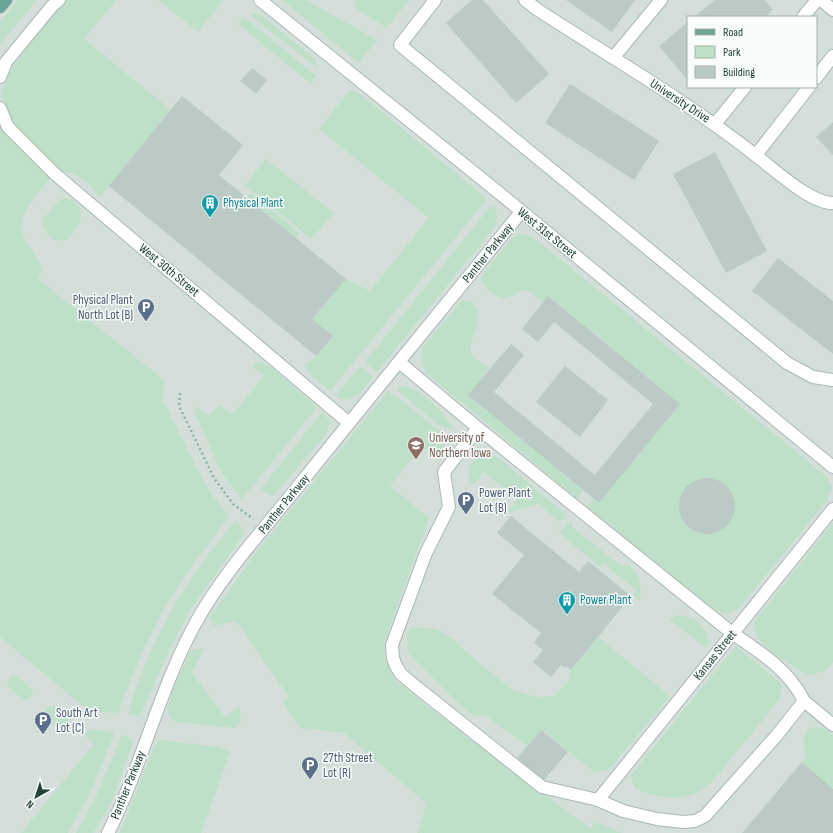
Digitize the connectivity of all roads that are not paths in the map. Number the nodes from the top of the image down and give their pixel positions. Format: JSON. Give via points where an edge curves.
{"nodes":[{"id":1,"x":6,"y":0,"type":"edge"},
{"id":2,"x":59,"y":0,"type":"edge"},
{"id":3,"x":260,"y":0,"type":"edge"},
{"id":4,"x":435,"y":0,"type":"edge"},
{"id":5,"x":525,"y":0,"type":"edge"},
{"id":6,"x":661,"y":0,"type":"edge"},
{"id":7,"x":817,"y":0,"type":"edge"},
{"id":8,"x":821,"y":0,"type":"edge"},
{"id":9,"x":0,"y":7,"type":"edge"},
{"id":10,"x":833,"y":10,"type":"edge"},
{"id":11,"x":804,"y":16,"type":"edge"},
{"id":12,"x":833,"y":56,"type":"edge"},
{"id":13,"x":612,"y":58,"type":"junction"},
{"id":14,"x":0,"y":77,"type":"edge"},
{"id":15,"x":817,"y":77,"type":"edge"},
{"id":16,"x":744,"y":88,"type":"edge"},
{"id":17,"x":808,"y":88,"type":"edge"},
{"id":18,"x":0,"y":108,"type":"edge"},
{"id":19,"x":715,"y":124,"type":"junction"},
{"id":20,"x":756,"y":155,"type":"junction"},
{"id":21,"x":833,"y":203,"type":"edge"},
{"id":22,"x":521,"y":212,"type":"junction"},
{"id":23,"x":399,"y":362,"type":"junction"},
{"id":24,"x":833,"y":380,"type":"edge"},
{"id":25,"x":349,"y":422,"type":"junction"},
{"id":26,"x":478,"y":428,"type":"junction"},
{"id":27,"x":833,"y":467,"type":"edge"},
{"id":28,"x":833,"y":509,"type":"edge"},
{"id":29,"x":732,"y":633,"type":"junction"},
{"id":30,"x":804,"y":701,"type":"junction"},
{"id":31,"x":833,"y":725,"type":"edge"},
{"id":32,"x":598,"y":800,"type":"junction"},
{"id":33,"x":108,"y":833,"type":"edge"}],
"edges":[{"from":1,"to":9,"type":"main road"},
{"from":2,"to":14,"type":"street","via":[[6,62]]},
{"from":3,"to":22,"type":"street","name":"West 31st Street"},
{"from":4,"to":24,"type":"street","via":[[400,45],[787,363],[813,377]]},
{"from":5,"to":13,"type":"street","name":"University Drive"},
{"from":6,"to":13,"type":"street"},
{"from":7,"to":11,"type":"street"},
{"from":8,"to":10,"type":"street"},
{"from":12,"to":15,"type":"street"},
{"from":13,"to":19,"type":"street","name":"University Drive"},
{"from":16,"to":19,"type":"street"},
{"from":17,"to":20,"type":"street"},
{"from":18,"to":25,"type":"street","name":"West 30th Street","via":[[8,127],[55,174]]},
{"from":19,"to":20,"type":"street","name":"University Drive"},
{"from":20,"to":21,"type":"street","name":"University Drive","via":[[802,190],[826,203]]},
{"from":22,"to":23,"type":"street","name":"Panther Parkway"},
{"from":22,"to":27,"type":"street","name":"West 31st Street"},
{"from":23,"to":25,"type":"street","name":"Panther Parkway"},
{"from":23,"to":26,"type":"street"},
{"from":25,"to":33,"type":"street","name":"Panther Parkway","via":[[224,579],[196,623],[174,669],[122,807]]},
{"from":26,"to":29,"type":"street"},
{"from":26,"to":32,"type":"street","via":[[444,472],[449,507],[426,553],[396,630],[392,645],[393,658],[398,670],[408,680],[542,787]]},
{"from":28,"to":29,"type":"street","name":"Kansas Street"},
{"from":29,"to":30,"type":"street","via":[[787,675],[798,687]]},
{"from":29,"to":32,"type":"street","name":"Kansas Street"},
{"from":30,"to":31,"type":"street"},
{"from":30,"to":32,"type":"street","via":[[705,816],[695,821],[657,819],[623,811]]}]}
